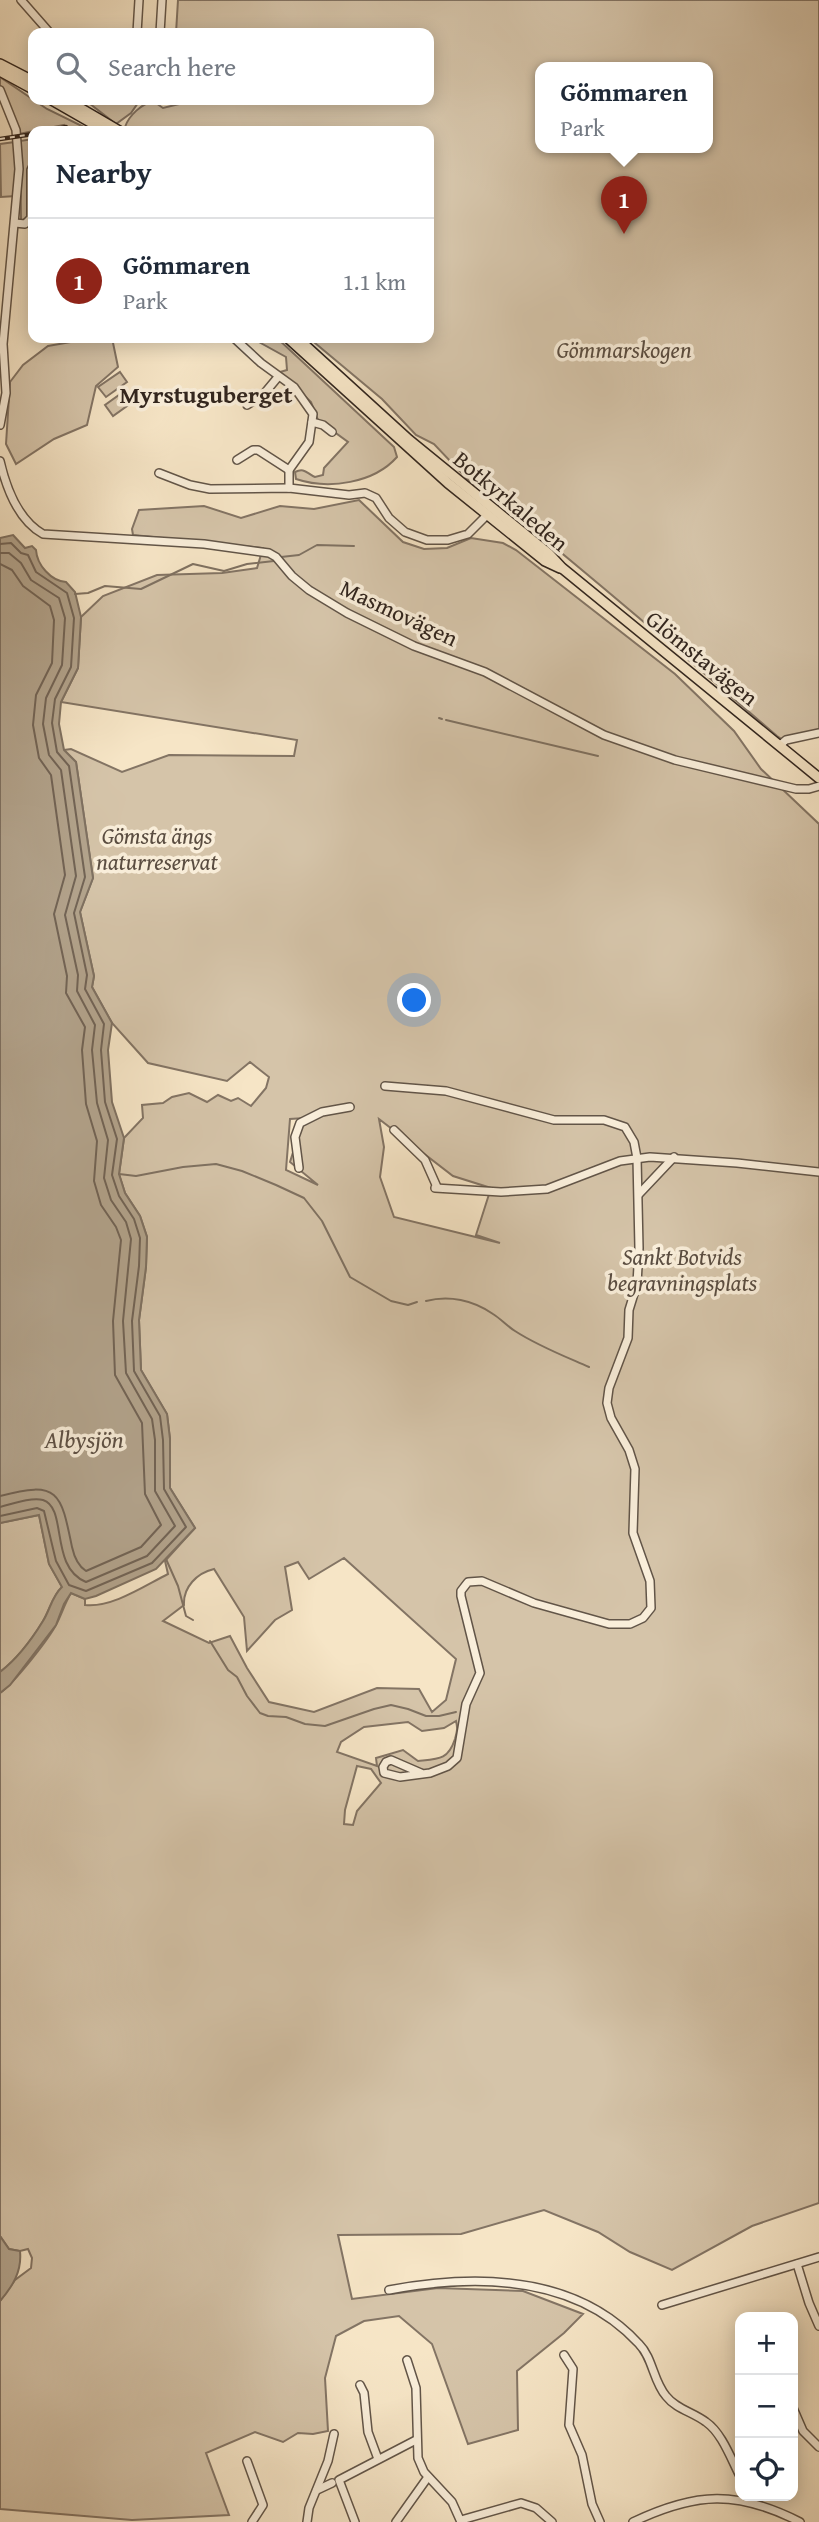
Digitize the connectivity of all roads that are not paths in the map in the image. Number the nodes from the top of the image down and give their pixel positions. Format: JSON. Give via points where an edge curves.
{"nodes":[{"id":1,"x":21,"y":0,"type":"edge"},
{"id":2,"x":139,"y":0,"type":"edge"},
{"id":3,"x":162,"y":0,"type":"edge"},
{"id":4,"x":46,"y":28,"type":"edge"},
{"id":5,"x":137,"y":28,"type":"edge"},
{"id":6,"x":160,"y":28,"type":"edge"},
{"id":7,"x":0,"y":64,"type":"edge"},
{"id":8,"x":0,"y":71,"type":"edge"},
{"id":9,"x":28,"y":78,"type":"edge"},
{"id":10,"x":28,"y":86,"type":"edge"},
{"id":11,"x":0,"y":90,"type":"edge"},
{"id":12,"x":61,"y":105,"type":"edge"},
{"id":13,"x":75,"y":105,"type":"edge"},
{"id":14,"x":97,"y":126,"type":"edge"},
{"id":15,"x":110,"y":126,"type":"edge"},
{"id":16,"x":28,"y":221,"type":"edge"},
{"id":17,"x":15,"y":223,"type":"junction"},
{"id":18,"x":238,"y":343,"type":"edge"},
{"id":19,"x":293,"y":343,"type":"edge"},
{"id":20,"x":302,"y":343,"type":"edge"},
{"id":21,"x":278,"y":377,"type":"junction"},
{"id":22,"x":247,"y":405,"type":"dead end"},
{"id":23,"x":312,"y":422,"type":"junction"},
{"id":24,"x":0,"y":425,"type":"edge"},
{"id":25,"x":332,"y":432,"type":"dead end"},
{"id":26,"x":237,"y":460,"type":"dead end"},
{"id":27,"x":0,"y":461,"type":"edge"},
{"id":28,"x":289,"y":470,"type":"junction"},
{"id":29,"x":159,"y":473,"type":"dead end"},
{"id":30,"x":289,"y":488,"type":"junction"},
{"id":31,"x":483,"y":500,"type":"junction"},
{"id":32,"x":487,"y":515,"type":"junction"},
{"id":33,"x":528,"y":536,"type":"junction"},
{"id":34,"x":562,"y":568,"type":"junction"},
{"id":35,"x":819,"y":733,"type":"edge"},
{"id":36,"x":779,"y":745,"type":"junction"},
{"id":37,"x":819,"y":778,"type":"edge"},
{"id":38,"x":819,"y":786,"type":"edge"},
{"id":39,"x":385,"y":1086,"type":"dead end"},
{"id":40,"x":350,"y":1107,"type":"dead end"},
{"id":41,"x":394,"y":1130,"type":"dead end"},
{"id":42,"x":674,"y":1157,"type":"junction"},
{"id":43,"x":637,"y":1158,"type":"junction"},
{"id":44,"x":299,"y":1168,"type":"dead end"},
{"id":45,"x":819,"y":1172,"type":"edge"},
{"id":46,"x":638,"y":1195,"type":"junction"},
{"id":47,"x":421,"y":1773,"type":"junction"},
{"id":48,"x":819,"y":2257,"type":"edge"},
{"id":49,"x":797,"y":2264,"type":"junction"},
{"id":50,"x":389,"y":2290,"type":"dead end"},
{"id":51,"x":662,"y":2305,"type":"dead end"},
{"id":52,"x":819,"y":2326,"type":"edge"},
{"id":53,"x":564,"y":2355,"type":"dead end"},
{"id":54,"x":407,"y":2360,"type":"dead end"},
{"id":55,"x":360,"y":2385,"type":"dead end"},
{"id":56,"x":798,"y":2420,"type":"edge"},
{"id":57,"x":334,"y":2434,"type":"dead end"},
{"id":58,"x":416,"y":2440,"type":"junction"},
{"id":59,"x":819,"y":2447,"type":"edge"},
{"id":60,"x":378,"y":2459,"type":"junction"},
{"id":61,"x":247,"y":2461,"type":"dead end"},
{"id":62,"x":735,"y":2467,"type":"edge"},
{"id":63,"x":428,"y":2477,"type":"junction"},
{"id":64,"x":335,"y":2481,"type":"junction"},
{"id":65,"x":317,"y":2491,"type":"junction"},
{"id":66,"x":735,"y":2499,"type":"edge"},
{"id":67,"x":753,"y":2501,"type":"edge"},
{"id":68,"x":461,"y":2521,"type":"edge"},
{"id":69,"x":253,"y":2522,"type":"edge"},
{"id":70,"x":307,"y":2522,"type":"edge"},
{"id":71,"x":355,"y":2522,"type":"edge"},
{"id":72,"x":396,"y":2522,"type":"edge"},
{"id":73,"x":552,"y":2522,"type":"edge"},
{"id":74,"x":600,"y":2522,"type":"edge"},
{"id":75,"x":633,"y":2522,"type":"edge"},
{"id":76,"x":800,"y":2522,"type":"edge"}],
"edges":[{"from":1,"to":4,"type":"street"},
{"from":2,"to":5,"type":"street"},
{"from":3,"to":6,"type":"street"},
{"from":7,"to":9,"type":"main road"},
{"from":8,"to":10,"type":"main road"},
{"from":11,"to":17,"type":"street","via":[[18,145]]},
{"from":12,"to":14,"type":"main road"},
{"from":13,"to":15,"type":"main road"},
{"from":16,"to":17,"type":"street"},
{"from":17,"to":24,"type":"street","via":[[3,344],[6,393]]},
{"from":18,"to":21,"type":"street"},
{"from":19,"to":32,"type":"main road","name":"Botkyrkaleden"},
{"from":20,"to":31,"type":"main road","name":"Botkyrkaleden"},
{"from":21,"to":22,"type":"street"},
{"from":21,"to":23,"type":"street","via":[[294,387],[313,414]]},
{"from":23,"to":25,"type":"street"},
{"from":23,"to":28,"type":"street","via":[[309,442]]},
{"from":26,"to":28,"type":"street","via":[[258,450]]},
{"from":27,"to":38,"type":"street","name":"Masmovägen","via":[[15,503],[43,534],[204,544],[269,553],[298,582],[326,601],[414,646],[485,672],[604,735],[701,767],[796,789]]},
{"from":28,"to":30,"type":"street"},
{"from":29,"to":30,"type":"street","via":[[210,489]]},
{"from":30,"to":32,"type":"street","via":[[365,493],[376,498],[405,532],[427,540],[468,534]]},
{"from":31,"to":32,"type":"main road"},
{"from":31,"to":33,"type":"main road","name":"Botkyrkaleden"},
{"from":32,"to":33,"type":"main road","via":[[498,515]]},
{"from":32,"to":34,"type":"main road","name":"Botkyrkaleden","via":[[545,561]]},
{"from":33,"to":34,"type":"main road","name":"Botkyrkaleden"},
{"from":34,"to":36,"type":"main road","name":"Glömstavägen"},
{"from":35,"to":36,"type":"street"},
{"from":36,"to":37,"type":"main road","name":"Glömstavägen"},
{"from":39,"to":43,"type":"street","via":[[446,1091],[554,1120],[604,1120],[625,1127]]},
{"from":40,"to":44,"type":"street","via":[[322,1112],[300,1123],[295,1137]]},
{"from":41,"to":43,"type":"street","via":[[425,1160],[436,1187],[501,1192],[547,1189],[620,1160]]},
{"from":42,"to":43,"type":"street"},
{"from":42,"to":45,"type":"street"},
{"from":42,"to":46,"type":"street"},
{"from":43,"to":46,"type":"street"},
{"from":46,"to":47,"type":"street","via":[[637,1284],[629,1310],[628,1338],[607,1403],[635,1469],[633,1534],[650,1581],[651,1608],[630,1624],[609,1624],[534,1603],[482,1581],[464,1586],[461,1596],[480,1673],[466,1704],[457,1758],[448,1766]]},
{"from":47,"to":47,"type":"street","via":[[391,1760],[383,1767],[390,1776]]},
{"from":48,"to":49,"type":"street"},
{"from":49,"to":51,"type":"street"},
{"from":49,"to":52,"type":"street"},
{"from":50,"to":62,"type":"street","via":[[490,2281],[537,2286],[582,2301],[638,2342],[665,2395],[716,2431]]},
{"from":53,"to":74,"type":"street","via":[[573,2369],[569,2425]]},
{"from":54,"to":58,"type":"street","via":[[416,2388]]},
{"from":55,"to":60,"type":"street"},
{"from":56,"to":59,"type":"street"},
{"from":57,"to":65,"type":"street"},
{"from":58,"to":60,"type":"street"},
{"from":58,"to":63,"type":"street","via":[[418,2458]]},
{"from":60,"to":64,"type":"street"},
{"from":61,"to":69,"type":"street","via":[[264,2505]]},
{"from":63,"to":68,"type":"street","via":[[452,2502]]},
{"from":63,"to":72,"type":"street"},
{"from":64,"to":65,"type":"street"},
{"from":64,"to":71,"type":"street"},
{"from":65,"to":70,"type":"street"},
{"from":66,"to":75,"type":"street","via":[[681,2502]]},
{"from":67,"to":76,"type":"street"},
{"from":68,"to":73,"type":"street","via":[[521,2503],[536,2508]]}]}
